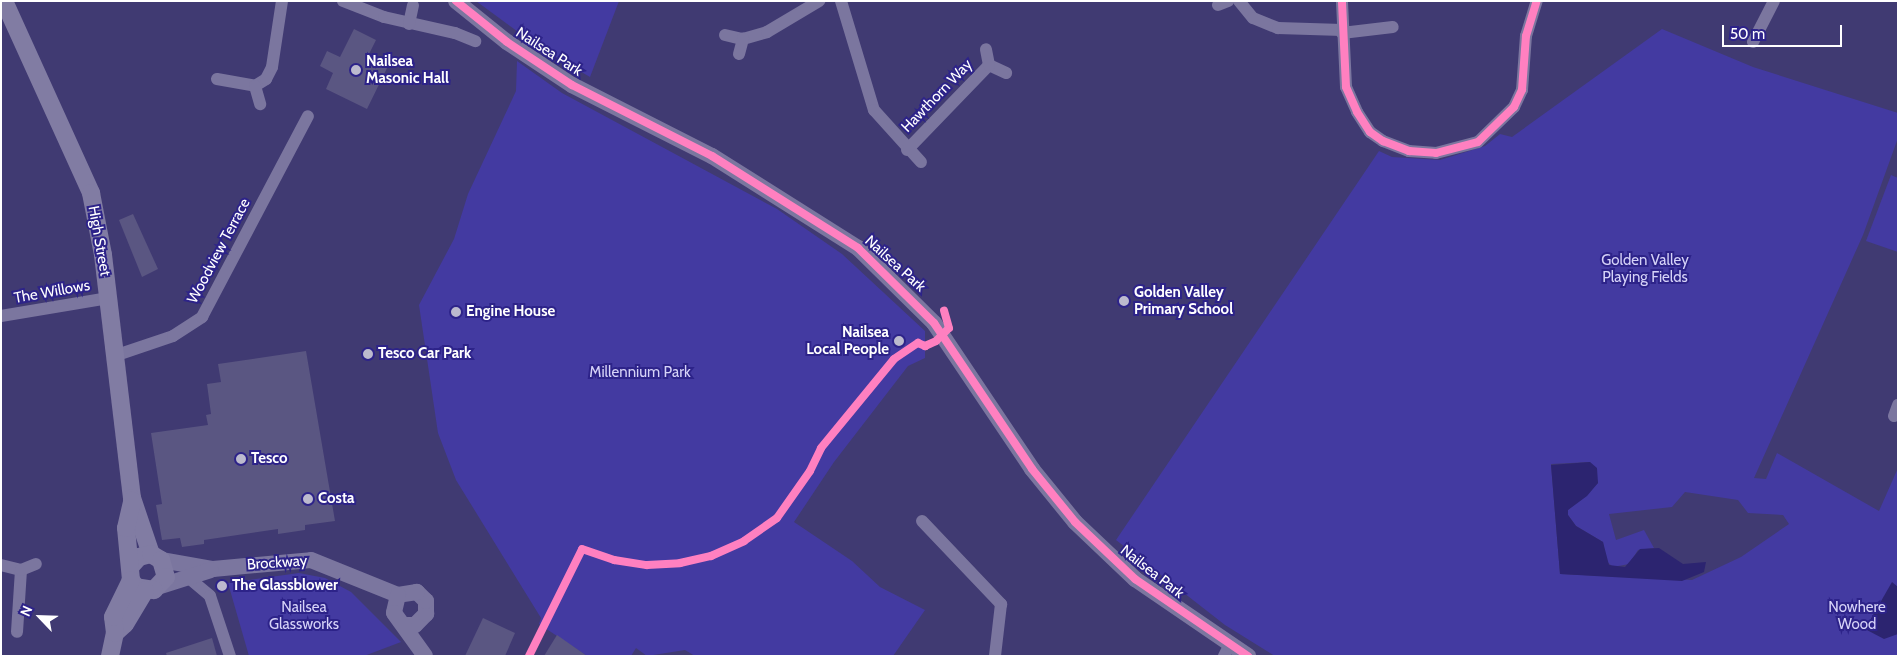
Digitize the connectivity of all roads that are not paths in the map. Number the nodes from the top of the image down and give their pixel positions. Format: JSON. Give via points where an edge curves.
{"nodes":[{"id":1,"x":4,"y":1,"type":"edge"},
{"id":2,"x":282,"y":1,"type":"edge"},
{"id":3,"x":343,"y":1,"type":"edge"},
{"id":4,"x":456,"y":1,"type":"edge"},
{"id":5,"x":819,"y":1,"type":"edge"},
{"id":6,"x":841,"y":1,"type":"edge"},
{"id":7,"x":1239,"y":1,"type":"edge"},
{"id":8,"x":1537,"y":1,"type":"edge"},
{"id":9,"x":1774,"y":1,"type":"edge"},
{"id":10,"x":1342,"y":2,"type":"edge"},
{"id":11,"x":413,"y":5,"type":"dead end"},
{"id":12,"x":409,"y":24,"type":"junction"},
{"id":13,"x":1393,"y":27,"type":"dead end"},
{"id":14,"x":1342,"y":32,"type":"junction"},
{"id":15,"x":725,"y":35,"type":"dead end"},
{"id":16,"x":742,"y":39,"type":"junction"},
{"id":17,"x":475,"y":41,"type":"dead end"},
{"id":18,"x":1753,"y":42,"type":"dead end"},
{"id":19,"x":986,"y":49,"type":"dead end"},
{"id":20,"x":739,"y":54,"type":"dead end"},
{"id":21,"x":989,"y":65,"type":"junction"},
{"id":22,"x":1006,"y":73,"type":"dead end"},
{"id":23,"x":217,"y":78,"type":"dead end"},
{"id":24,"x":255,"y":86,"type":"junction"},
{"id":25,"x":260,"y":104,"type":"dead end"},
{"id":26,"x":308,"y":116,"type":"dead end"},
{"id":27,"x":907,"y":150,"type":"junction"},
{"id":28,"x":921,"y":162,"type":"dead end"},
{"id":29,"x":108,"y":298,"type":"junction"},
{"id":30,"x":1,"y":316,"type":"edge"},
{"id":31,"x":117,"y":355,"type":"junction"},
{"id":32,"x":132,"y":498,"type":"junction"},
{"id":33,"x":922,"y":521,"type":"dead end"},
{"id":34,"x":156,"y":557,"type":"junction"},
{"id":35,"x":36,"y":564,"type":"dead end"},
{"id":36,"x":1,"y":565,"type":"edge"},
{"id":37,"x":213,"y":569,"type":"junction"},
{"id":38,"x":21,"y":570,"type":"junction"},
{"id":39,"x":190,"y":579,"type":"junction"},
{"id":40,"x":142,"y":581,"type":"junction"},
{"id":41,"x":366,"y":584,"type":"junction"},
{"id":42,"x":398,"y":595,"type":"junction"},
{"id":43,"x":394,"y":613,"type":"junction"},
{"id":44,"x":422,"y":621,"type":"junction"},
{"id":45,"x":406,"y":625,"type":"junction"},
{"id":46,"x":16,"y":632,"type":"dead end"},
{"id":47,"x":1227,"y":650,"type":"edge"},
{"id":48,"x":424,"y":654,"type":"edge"},
{"id":49,"x":110,"y":656,"type":"edge"},
{"id":50,"x":230,"y":656,"type":"edge"},
{"id":51,"x":994,"y":656,"type":"edge"},
{"id":52,"x":1248,"y":656,"type":"edge"}],
"edges":[{"from":1,"to":29,"type":"main road","name":"High Street","via":[[90,193]]},
{"from":2,"to":24,"type":"street","via":[[272,67],[264,81]]},
{"from":3,"to":12,"type":"street"},
{"from":4,"to":47,"type":"street","name":"Nailsea Park","via":[[507,42],[564,80],[712,156],[829,227],[865,254],[934,323],[1032,469],[1075,522],[1135,579]]},
{"from":5,"to":16,"type":"street","via":[[772,30]]},
{"from":6,"to":27,"type":"street","name":"Hawthorn Way","via":[[870,102]]},
{"from":7,"to":14,"type":"street","via":[[1253,18],[1278,28]]},
{"from":8,"to":14,"type":"street","via":[[1526,36],[1524,83],[1518,100],[1490,132],[1469,146],[1447,152],[1409,151],[1370,132],[1347,93]]},
{"from":9,"to":18,"type":"street"},
{"from":10,"to":14,"type":"street"},
{"from":11,"to":12,"type":"street"},
{"from":12,"to":17,"type":"street","via":[[455,33]]},
{"from":13,"to":14,"type":"street"},
{"from":15,"to":16,"type":"street"},
{"from":16,"to":20,"type":"street"},
{"from":19,"to":21,"type":"street","name":"Hawthorn Way"},
{"from":21,"to":22,"type":"street","name":"Hawthorn Way"},
{"from":21,"to":27,"type":"street","name":"Hawthorn Way"},
{"from":23,"to":24,"type":"street"},
{"from":24,"to":25,"type":"street"},
{"from":26,"to":31,"type":"street","name":"Woodview Terrace","via":[[202,317],[173,336]]},
{"from":27,"to":28,"type":"street","name":"Hawthorn Way"},
{"from":29,"to":30,"type":"street","name":"The Willows"},
{"from":29,"to":31,"type":"main road","name":"High Street"},
{"from":31,"to":32,"type":"main road","name":"High Street"},
{"from":32,"to":34,"type":"main road","name":"High Street"},
{"from":32,"to":40,"type":"main road","name":"High Street","via":[[126,528]]},
{"from":33,"to":51,"type":"street","via":[[1001,604]]},
{"from":34,"to":37,"type":"street","name":"Brockway"},
{"from":34,"to":40,"type":"main road","via":[[139,557]]},
{"from":34,"to":40,"type":"main road","name":"High Street","via":[[166,568]]},
{"from":35,"to":38,"type":"street"},
{"from":36,"to":38,"type":"street"},
{"from":37,"to":39,"type":"street","name":"Brockway"},
{"from":37,"to":41,"type":"street","name":"Brockway","via":[[311,560],[337,567]]},
{"from":38,"to":46,"type":"street"},
{"from":39,"to":40,"type":"street","name":"Brockway"},
{"from":39,"to":50,"type":"street","via":[[210,596]]},
{"from":40,"to":49,"type":"main road","via":[[125,624],[115,633]]},
{"from":41,"to":42,"type":"street","name":"Brockway"},
{"from":41,"to":43,"type":"street","name":"Brockway"},
{"from":42,"to":43,"type":"street"},
{"from":42,"to":44,"type":"street","name":"Brockway","via":[[411,591],[422,596],[427,608]]},
{"from":43,"to":45,"type":"street","name":"Brockway"},
{"from":44,"to":45,"type":"street"},
{"from":44,"to":48,"type":"street","name":"Brockway"},
{"from":45,"to":48,"type":"street","name":"Brockway"},
{"from":47,"to":52,"type":"street","name":"Nailsea Park"}]}
